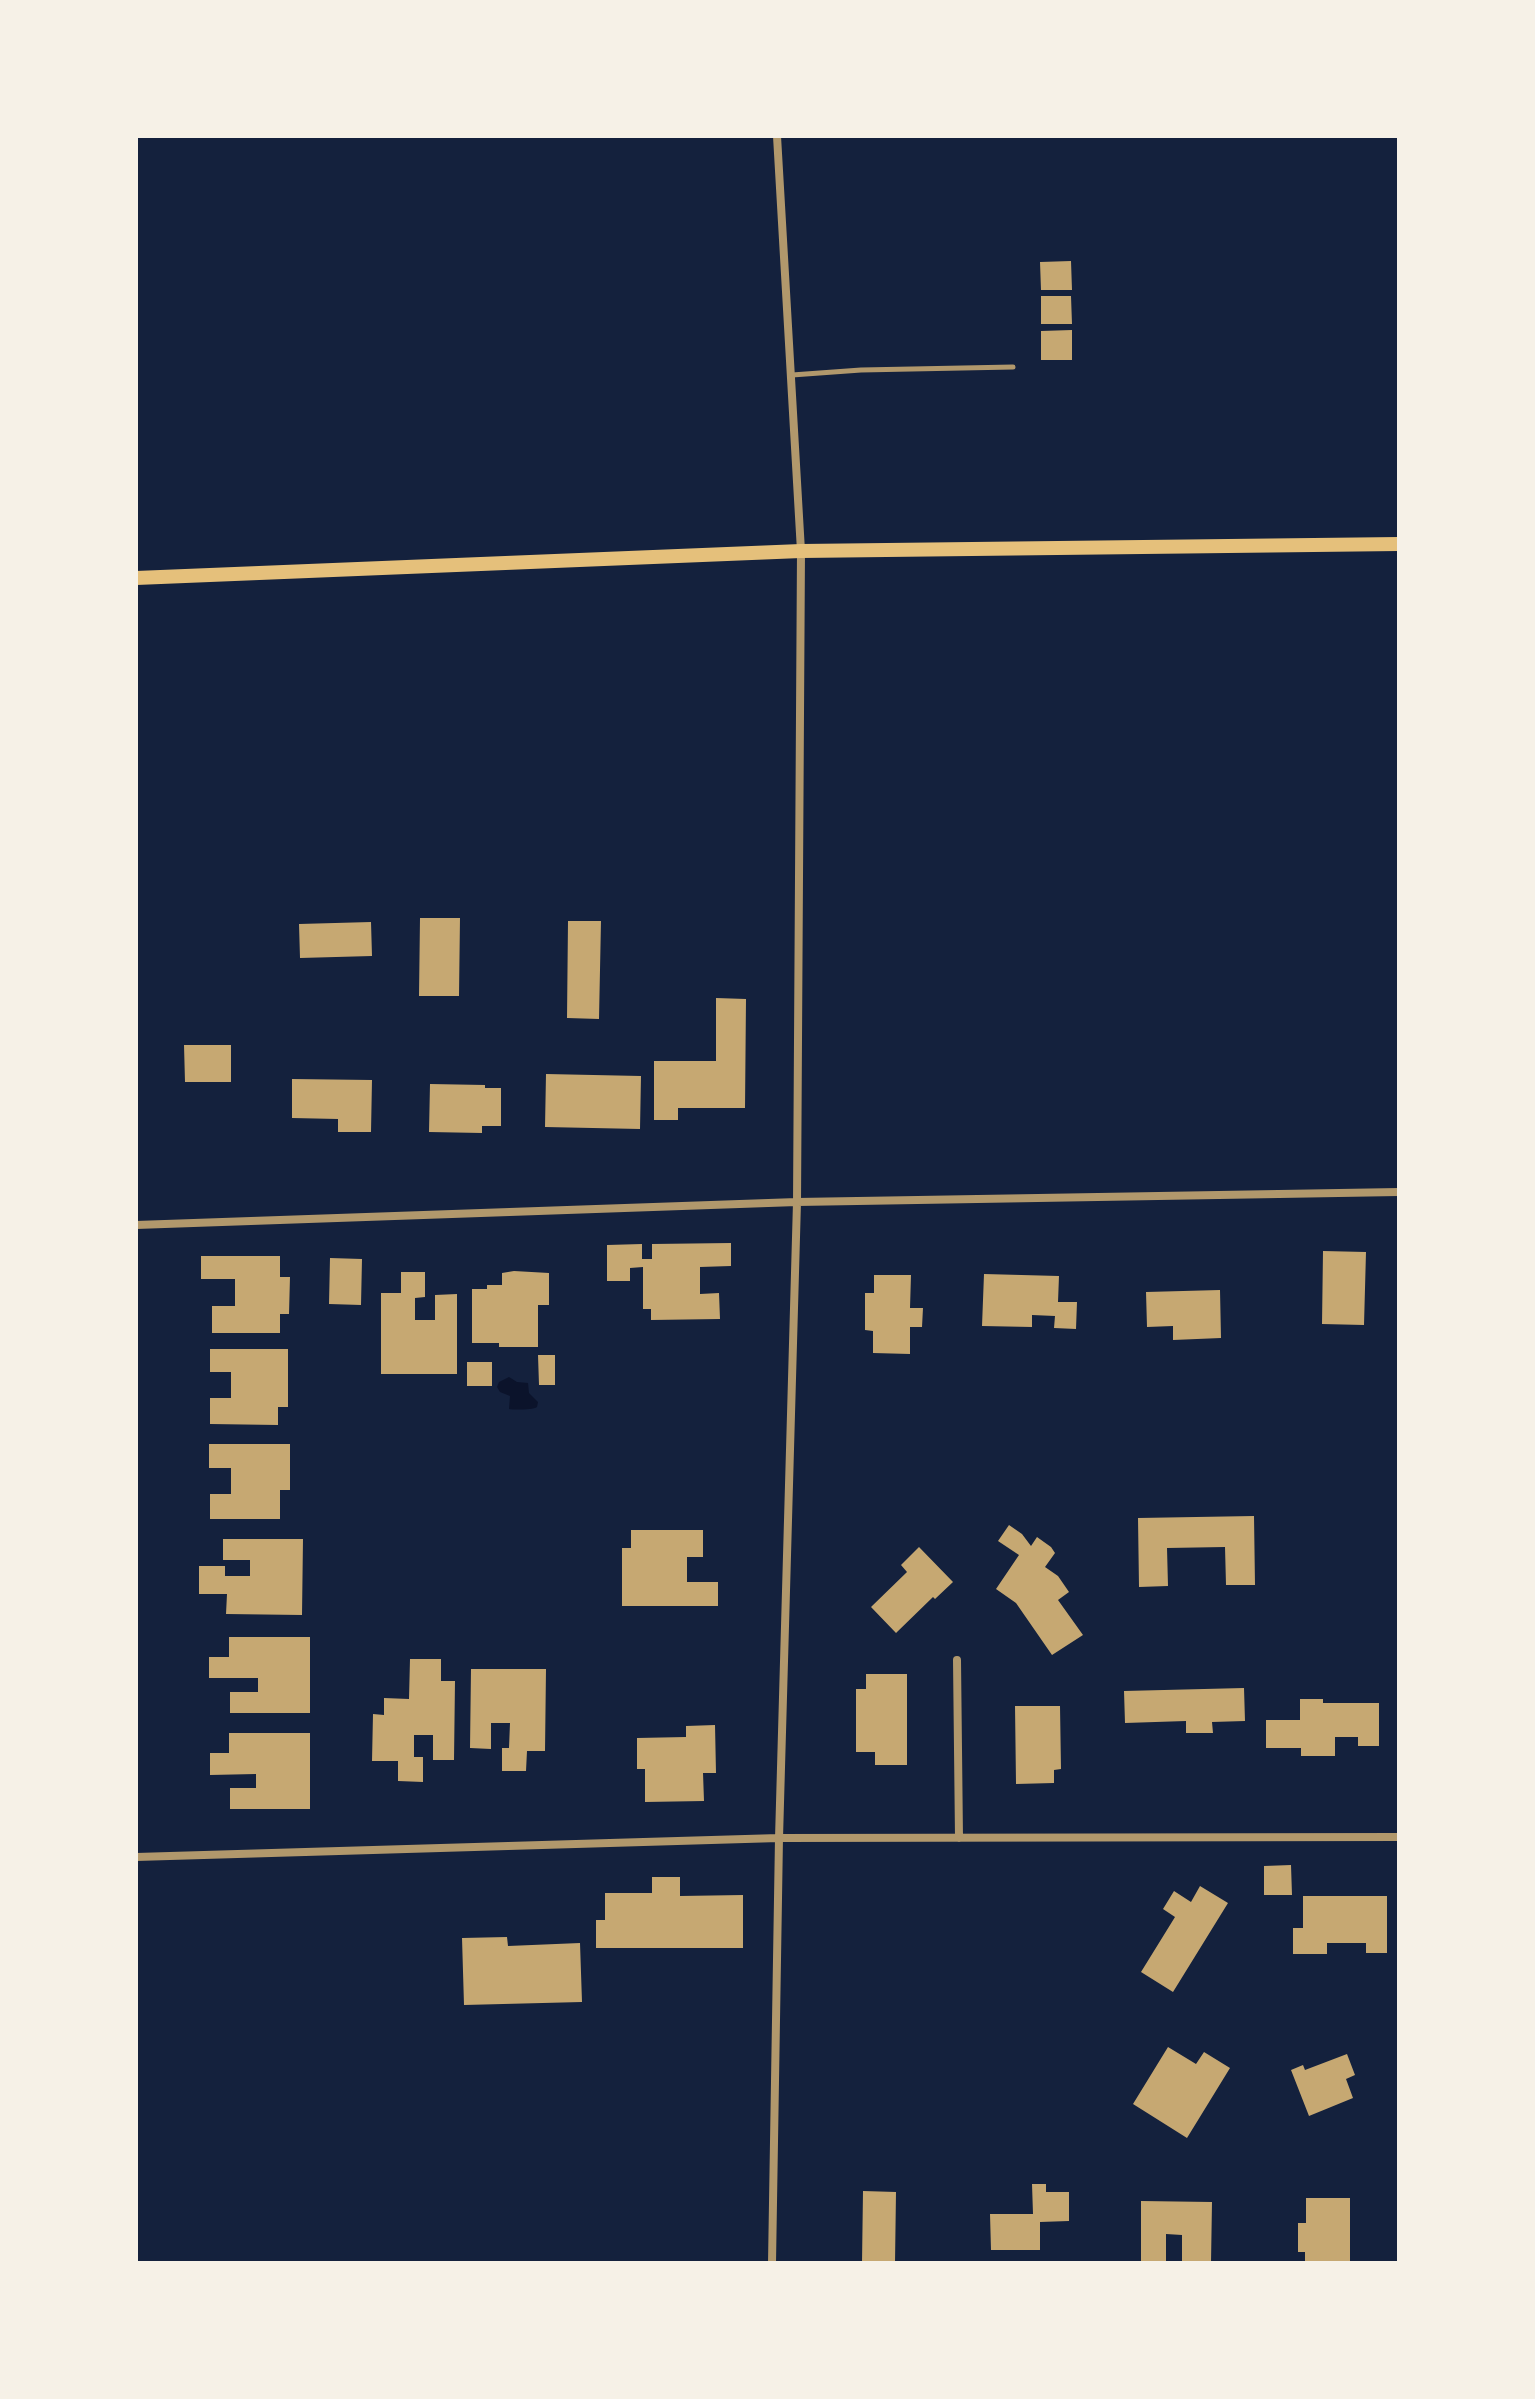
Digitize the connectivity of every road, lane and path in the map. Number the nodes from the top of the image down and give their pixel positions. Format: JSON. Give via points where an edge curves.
{"nodes":[{"id":1,"x":777,"y":136,"type":"edge"},
{"id":2,"x":1013,"y":367,"type":"dead end"},
{"id":3,"x":791,"y":375,"type":"junction"},
{"id":4,"x":1399,"y":544,"type":"edge"},
{"id":5,"x":801,"y":551,"type":"junction"},
{"id":6,"x":136,"y":578,"type":"edge"},
{"id":7,"x":1399,"y":1192,"type":"edge"},
{"id":8,"x":797,"y":1202,"type":"junction"},
{"id":9,"x":136,"y":1225,"type":"edge"},
{"id":10,"x":957,"y":1660,"type":"dead end"},
{"id":11,"x":1399,"y":1837,"type":"edge"},
{"id":12,"x":779,"y":1838,"type":"junction"},
{"id":13,"x":959,"y":1838,"type":"junction"},
{"id":14,"x":136,"y":1857,"type":"edge"},
{"id":15,"x":772,"y":2263,"type":"edge"}],
"edges":[{"from":1,"to":3,"type":"street"},
{"from":2,"to":3,"type":"lane"},
{"from":3,"to":5,"type":"street"},
{"from":4,"to":5,"type":"main road"},
{"from":5,"to":6,"type":"main road"},
{"from":5,"to":8,"type":"street"},
{"from":7,"to":8,"type":"street"},
{"from":8,"to":9,"type":"street"},
{"from":8,"to":12,"type":"street"},
{"from":10,"to":13,"type":"street"},
{"from":11,"to":13,"type":"street"},
{"from":12,"to":13,"type":"street"},
{"from":12,"to":14,"type":"street"},
{"from":12,"to":15,"type":"street"}]}
